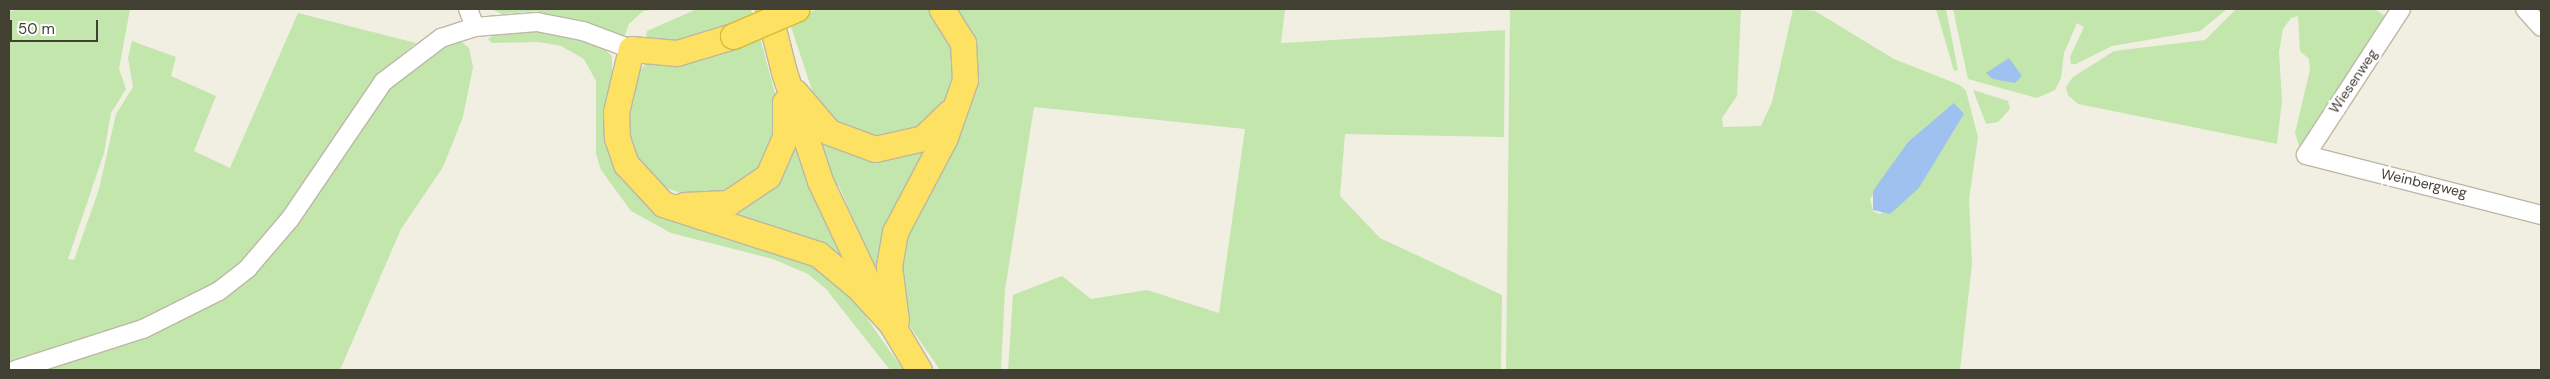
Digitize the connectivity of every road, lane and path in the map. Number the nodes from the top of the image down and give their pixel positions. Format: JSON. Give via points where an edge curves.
{"nodes":[{"id":1,"x":468,"y":9,"type":"edge"},
{"id":2,"x":768,"y":9,"type":"edge"},
{"id":3,"x":796,"y":9,"type":"edge"},
{"id":4,"x":942,"y":9,"type":"edge"},
{"id":5,"x":2402,"y":9,"type":"edge"},
{"id":6,"x":2525,"y":9,"type":"edge"},
{"id":7,"x":475,"y":26,"type":"junction"},
{"id":8,"x":2541,"y":28,"type":"edge"},
{"id":9,"x":631,"y":49,"type":"junction"},
{"id":10,"x":784,"y":72,"type":"junction"},
{"id":11,"x":962,"y":95,"type":"junction"},
{"id":12,"x":2306,"y":155,"type":"joint"},
{"id":13,"x":654,"y":197,"type":"junction"},
{"id":14,"x":2541,"y":215,"type":"edge"},
{"id":15,"x":889,"y":321,"type":"junction"},
{"id":16,"x":904,"y":347,"type":"junction"},
{"id":17,"x":15,"y":370,"type":"edge"},
{"id":18,"x":919,"y":370,"type":"edge"}],
"edges":[{"from":1,"to":7,"type":"street"},
{"from":2,"to":10,"type":"highway"},
{"from":3,"to":9,"type":"highway","bridge":true,"via":[[733,36],[677,53]]},
{"from":4,"to":11,"type":"highway","via":[[963,43]]},
{"from":5,"to":12,"type":"street","name":"Wiesenweg"},
{"from":6,"to":8,"type":"street"},
{"from":7,"to":9,"type":"street","via":[[537,22]]},
{"from":7,"to":17,"type":"street","via":[[422,48],[383,82],[290,219],[254,261],[219,291],[143,329]]},
{"from":9,"to":13,"type":"highway","via":[[616,112],[617,138],[632,176]]},
{"from":10,"to":11,"type":"highway","via":[[829,132],[876,149],[923,138]]},
{"from":10,"to":13,"type":"highway","via":[[785,137],[768,176],[728,203],[692,206]]},
{"from":10,"to":15,"type":"highway","via":[[820,181]]},
{"from":11,"to":16,"type":"highway","via":[[945,137],[902,216],[890,252],[892,300]]},
{"from":12,"to":14,"type":"street","name":"Weinbergweg"},
{"from":13,"to":15,"type":"highway","via":[[676,209],[818,254],[859,288]]},
{"from":15,"to":16,"type":"highway"},
{"from":16,"to":18,"type":"highway"}]}
